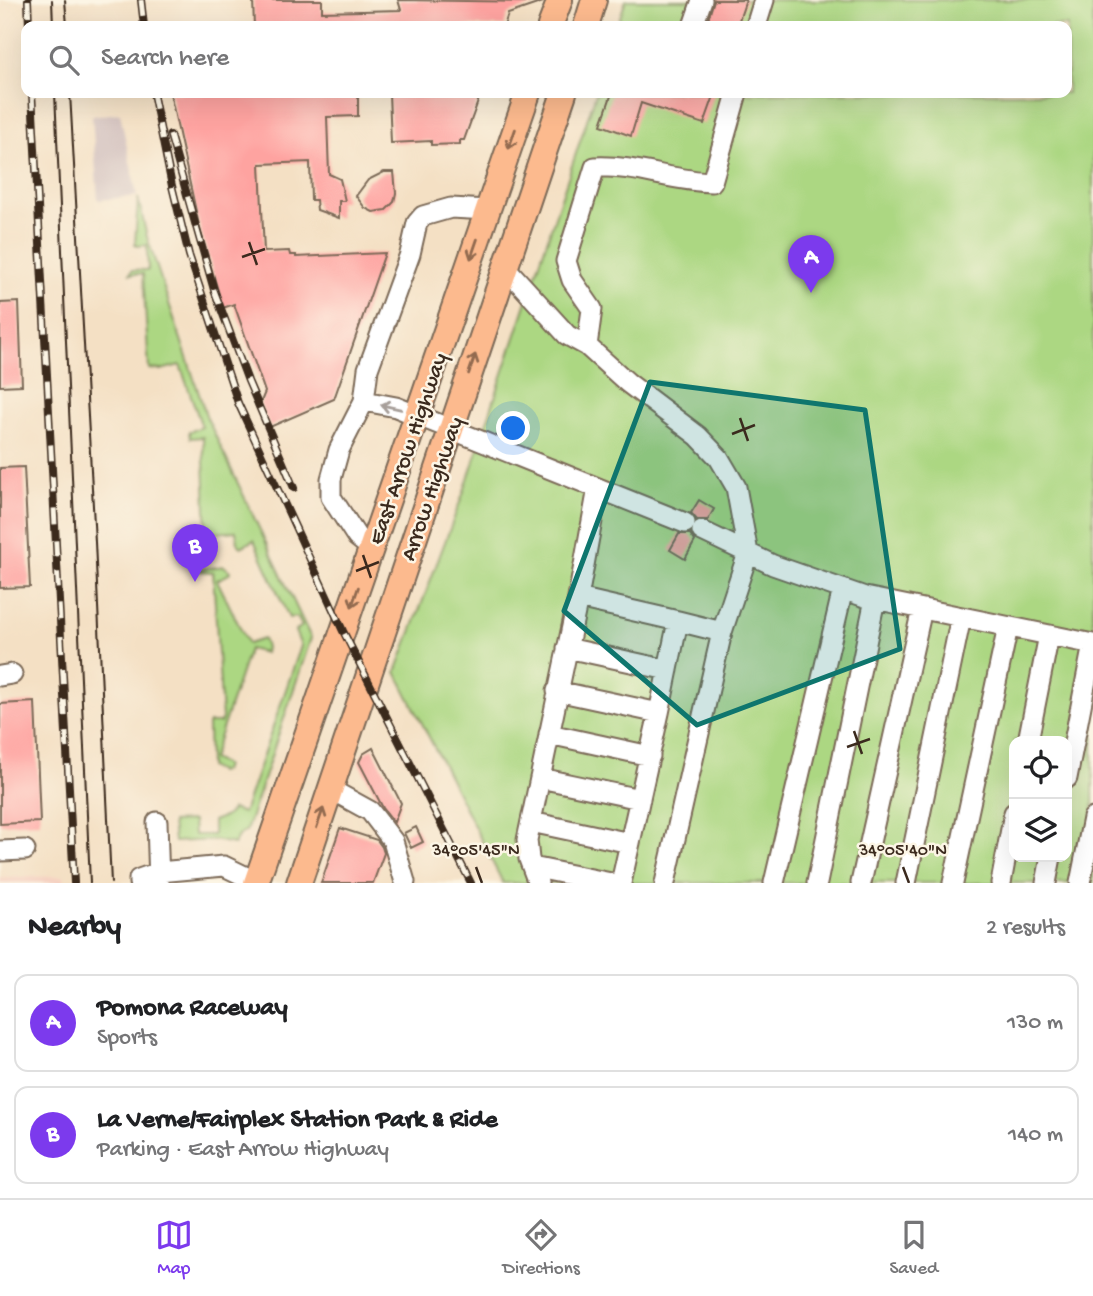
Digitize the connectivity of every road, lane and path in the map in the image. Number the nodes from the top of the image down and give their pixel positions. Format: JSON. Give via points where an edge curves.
{"nodes":[{"id":1,"x":560,"y":0,"type":"edge"},
{"id":2,"x":594,"y":0,"type":"edge"},
{"id":3,"x":702,"y":0,"type":"edge"},
{"id":4,"x":764,"y":0,"type":"edge"},
{"id":5,"x":552,"y":21,"type":"edge"},
{"id":6,"x":588,"y":21,"type":"edge"},
{"id":7,"x":695,"y":21,"type":"edge"},
{"id":8,"x":758,"y":21,"type":"edge"},
{"id":9,"x":526,"y":98,"type":"edge"},
{"id":10,"x":562,"y":98,"type":"edge"},
{"id":11,"x":736,"y":98,"type":"edge"},
{"id":12,"x":488,"y":210,"type":"junction"},
{"id":13,"x":505,"y":267,"type":"junction"},
{"id":14,"x":587,"y":346,"type":"junction"},
{"id":15,"x":364,"y":401,"type":"junction"},
{"id":16,"x":417,"y":417,"type":"junction"},
{"id":17,"x":450,"y":429,"type":"junction"},
{"id":18,"x":598,"y":488,"type":"junction"},
{"id":19,"x":372,"y":548,"type":"junction"},
{"id":20,"x":748,"y":553,"type":"junction"},
{"id":21,"x":843,"y":589,"type":"junction"},
{"id":22,"x":578,"y":598,"type":"junction"},
{"id":23,"x":875,"y":599,"type":"junction"},
{"id":24,"x":922,"y":609,"type":"junction"},
{"id":25,"x":961,"y":617,"type":"junction"},
{"id":26,"x":678,"y":621,"type":"junction"},
{"id":27,"x":1008,"y":627,"type":"junction"},
{"id":28,"x":722,"y":632,"type":"junction"},
{"id":29,"x":1049,"y":635,"type":"junction"},
{"id":30,"x":1093,"y":644,"type":"edge"},
{"id":31,"x":567,"y":648,"type":"junction"},
{"id":32,"x":668,"y":670,"type":"junction"},
{"id":33,"x":558,"y":691,"type":"junction"},
{"id":34,"x":659,"y":713,"type":"junction"},
{"id":35,"x":549,"y":734,"type":"junction"},
{"id":36,"x":1029,"y":736,"type":"edge"},
{"id":37,"x":1072,"y":752,"type":"edge"},
{"id":38,"x":650,"y":755,"type":"junction"},
{"id":39,"x":540,"y":778,"type":"junction"},
{"id":40,"x":330,"y":789,"type":"junction"},
{"id":41,"x":640,"y":799,"type":"junction"},
{"id":42,"x":1093,"y":818,"type":"edge"},
{"id":43,"x":157,"y":822,"type":"dead end"},
{"id":44,"x":531,"y":822,"type":"junction"},
{"id":45,"x":1009,"y":838,"type":"edge"},
{"id":46,"x":630,"y":842,"type":"junction"},
{"id":47,"x":25,"y":850,"type":"dead end"},
{"id":48,"x":0,"y":851,"type":"edge"},
{"id":49,"x":1050,"y":862,"type":"edge"},
{"id":50,"x":535,"y":875,"type":"edge"},
{"id":51,"x":159,"y":878,"type":"edge"},
{"id":52,"x":405,"y":882,"type":"edge"},
{"id":53,"x":139,"y":883,"type":"edge"},
{"id":54,"x":257,"y":883,"type":"edge"},
{"id":55,"x":299,"y":883,"type":"edge"},
{"id":56,"x":611,"y":883,"type":"edge"},
{"id":57,"x":621,"y":883,"type":"edge"},
{"id":58,"x":665,"y":883,"type":"edge"},
{"id":59,"x":774,"y":883,"type":"edge"},
{"id":60,"x":817,"y":883,"type":"edge"},
{"id":61,"x":861,"y":883,"type":"edge"},
{"id":62,"x":906,"y":883,"type":"edge"},
{"id":63,"x":953,"y":883,"type":"edge"},
{"id":64,"x":1000,"y":883,"type":"edge"},
{"id":65,"x":1046,"y":883,"type":"edge"},
{"id":66,"x":1080,"y":883,"type":"edge"}],
"edges":[{"from":1,"to":5,"type":"main road"},
{"from":2,"to":6,"type":"main road"},
{"from":3,"to":7,"type":"lane"},
{"from":4,"to":8,"type":"lane"},
{"from":9,"to":12,"type":"main road","name":"East Arrow Highway","one_way":true},
{"from":10,"to":13,"type":"main road","name":"Arrow Highway"},
{"from":11,"to":14,"type":"lane","via":[[712,182],[689,182],[618,166],[596,167],[566,261],[572,280],[592,309]]},
{"from":12,"to":15,"type":"lane","via":[[451,208],[423,216],[417,223],[368,369]]},
{"from":12,"to":16,"type":"main road","name":"East Arrow Highway","one_way":true},
{"from":13,"to":14,"type":"lane","via":[[567,335]]},
{"from":17,"to":13,"type":"main road","name":"Arrow Highway","one_way":true},
{"from":14,"to":20,"type":"lane","via":[[719,458],[736,487]]},
{"from":16,"to":15,"type":"lane","one_way":true,"via":[[396,407]]},
{"from":15,"to":19,"type":"lane","via":[[339,450],[331,497],[357,537]]},
{"from":16,"to":17,"type":"lane"},
{"from":16,"to":19,"type":"main road","name":"East Arrow Highway"},
{"from":17,"to":18,"type":"lane"},
{"from":17,"to":40,"type":"main road","name":"Arrow Highway"},
{"from":18,"to":20,"type":"lane"},
{"from":18,"to":22,"type":"lane"},
{"from":19,"to":54,"type":"main road","name":"East Arrow Highway","one_way":true},
{"from":20,"to":21,"type":"lane"},
{"from":20,"to":28,"type":"lane"},
{"from":21,"to":23,"type":"lane"},
{"from":21,"to":59,"type":"lane"},
{"from":22,"to":26,"type":"lane"},
{"from":22,"to":31,"type":"lane"},
{"from":23,"to":24,"type":"lane"},
{"from":23,"to":60,"type":"lane"},
{"from":24,"to":25,"type":"lane"},
{"from":24,"to":61,"type":"lane"},
{"from":25,"to":27,"type":"lane"},
{"from":25,"to":62,"type":"lane"},
{"from":26,"to":28,"type":"lane"},
{"from":26,"to":32,"type":"lane"},
{"from":27,"to":29,"type":"lane"},
{"from":27,"to":63,"type":"lane"},
{"from":28,"to":58,"type":"lane"},
{"from":29,"to":30,"type":"lane"},
{"from":29,"to":36,"type":"lane"},
{"from":30,"to":37,"type":"lane"},
{"from":31,"to":32,"type":"lane"},
{"from":31,"to":33,"type":"lane"},
{"from":32,"to":34,"type":"lane"},
{"from":33,"to":34,"type":"lane"},
{"from":33,"to":35,"type":"lane"},
{"from":34,"to":38,"type":"lane"},
{"from":35,"to":38,"type":"lane"},
{"from":35,"to":39,"type":"lane"},
{"from":38,"to":41,"type":"lane"},
{"from":39,"to":41,"type":"lane"},
{"from":39,"to":44,"type":"lane"},
{"from":40,"to":52,"type":"lane","via":[[370,811],[393,841]]},
{"from":55,"to":40,"type":"main road","name":"Arrow Highway","one_way":true},
{"from":41,"to":46,"type":"lane"},
{"from":42,"to":66,"type":"lane"},
{"from":43,"to":51,"type":"lane"},
{"from":44,"to":46,"type":"lane"},
{"from":44,"to":50,"type":"lane","via":[[527,840]]},
{"from":45,"to":64,"type":"lane"},
{"from":46,"to":57,"type":"lane"},
{"from":47,"to":48,"type":"lane"},
{"from":49,"to":65,"type":"lane"},
{"from":50,"to":56,"type":"lane"},
{"from":51,"to":53,"type":"lane","via":[[139,879]]},
{"from":51,"to":54,"type":"lane","via":[[224,866]]}]}
